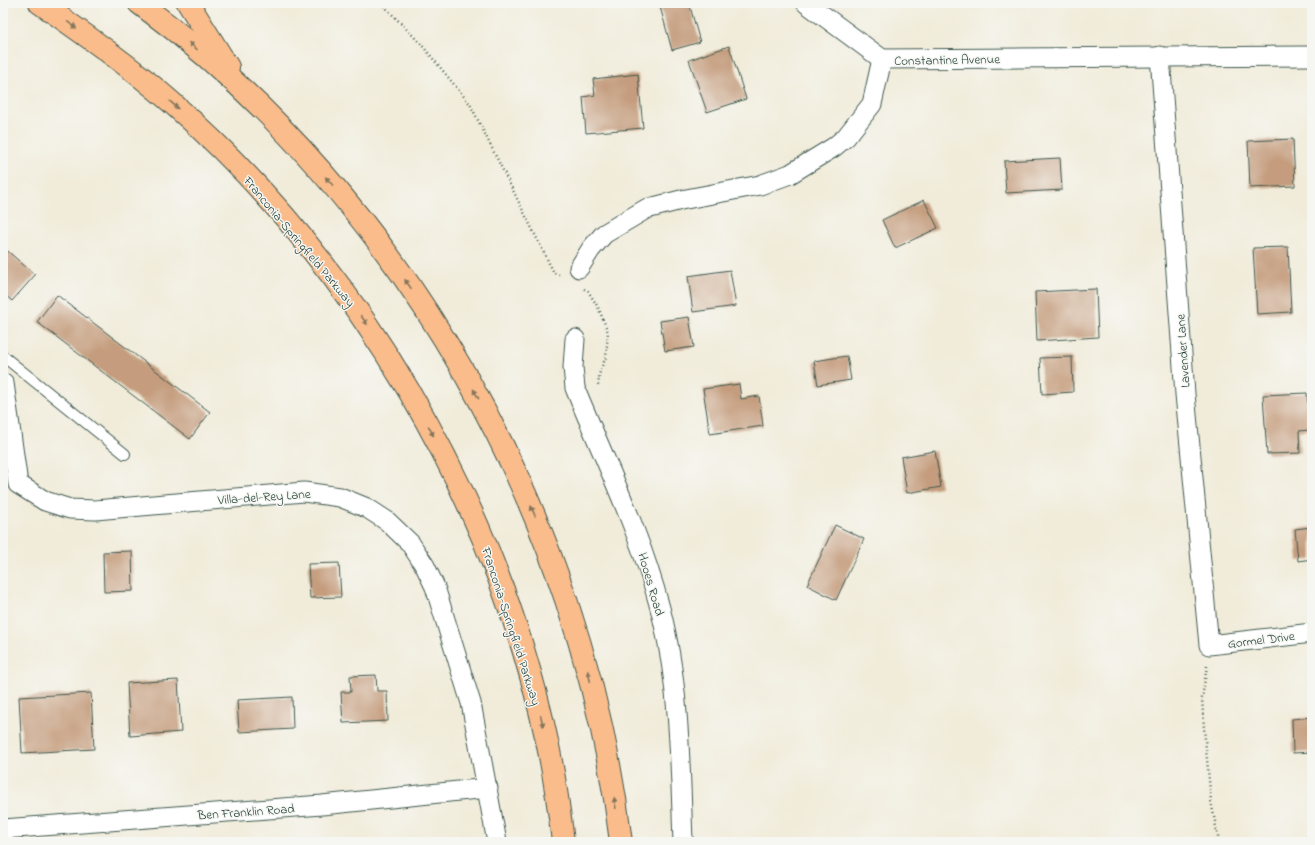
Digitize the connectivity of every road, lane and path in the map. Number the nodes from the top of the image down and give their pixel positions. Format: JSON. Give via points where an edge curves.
{"nodes":[{"id":1,"x":40,"y":3,"type":"edge"},
{"id":2,"x":139,"y":3,"type":"edge"},
{"id":3,"x":188,"y":3,"type":"edge"},
{"id":4,"x":382,"y":3,"type":"edge"},
{"id":5,"x":806,"y":3,"type":"edge"},
{"id":6,"x":1160,"y":56,"type":"junction"},
{"id":7,"x":1312,"y":56,"type":"edge"},
{"id":8,"x":882,"y":60,"type":"junction"},
{"id":9,"x":242,"y":91,"type":"junction"},
{"id":10,"x":562,"y":277,"type":"dead end"},
{"id":11,"x":579,"y":277,"type":"joint"},
{"id":12,"x":574,"y":339,"type":"dead end"},
{"id":13,"x":3,"y":356,"type":"edge"},
{"id":14,"x":18,"y":368,"type":"junction"},
{"id":15,"x":4,"y":383,"type":"edge"},
{"id":16,"x":598,"y":390,"type":"dead end"},
{"id":17,"x":125,"y":454,"type":"dead end"},
{"id":18,"x":1312,"y":633,"type":"edge"},
{"id":19,"x":1209,"y":645,"type":"junction"},
{"id":20,"x":488,"y":788,"type":"junction"},
{"id":21,"x":3,"y":829,"type":"edge"},
{"id":22,"x":498,"y":842,"type":"edge"},
{"id":23,"x":563,"y":842,"type":"edge"},
{"id":24,"x":620,"y":842,"type":"edge"},
{"id":25,"x":683,"y":842,"type":"edge"},
{"id":26,"x":1219,"y":842,"type":"edge"}],
"edges":[{"from":1,"to":23,"type":"main road","name":"Franconia-Springfield Parkway","one_way":true,"via":[[131,69],[171,102],[232,160],[316,255],[362,316],[389,358],[430,428],[469,505],[500,581],[547,741]]},
{"from":9,"to":2,"type":"main road","one_way":true,"via":[[178,33]]},
{"from":3,"to":9,"type":"main road"},
{"from":4,"to":10,"type":"path","via":[[421,44],[470,104],[554,273]]},
{"from":5,"to":8,"type":"street"},
{"from":6,"to":7,"type":"street","name":"Constantine Avenue"},
{"from":6,"to":8,"type":"street","name":"Constantine Avenue"},
{"from":6,"to":19,"type":"street","name":"Lavender Lane","via":[[1186,394]]},
{"from":8,"to":11,"type":"street","name":"Constantine Avenue","via":[[872,104],[846,137],[834,147],[790,174],[760,185],[646,209],[604,234],[591,249]]},
{"from":24,"to":9,"type":"main road","one_way":true,"via":[[600,726],[576,630],[545,541],[496,431],[437,327],[385,250],[330,182]]},
{"from":11,"to":16,"type":"path","via":[[598,307],[608,332],[606,357],[600,370]]},
{"from":12,"to":25,"type":"street","name":"Hooes Road","via":[[575,388],[634,527],[660,608],[671,663],[677,714]]},
{"from":13,"to":14,"type":"lane"},
{"from":14,"to":15,"type":"lane"},
{"from":14,"to":17,"type":"lane"},
{"from":15,"to":20,"type":"street","name":"Villa-del-Rey Lane","via":[[18,484],[45,501],[70,509],[95,510],[304,492],[340,497],[366,508],[387,521],[410,543],[435,587],[471,703]]},
{"from":18,"to":19,"type":"street","name":"Gormel Drive"},
{"from":19,"to":26,"type":"path","via":[[1202,698],[1211,801]]},
{"from":20,"to":21,"type":"street","name":"Ben Franklin Road","via":[[322,805]]},
{"from":20,"to":22,"type":"street","name":"Villa-del-Rey Lane"}]}
